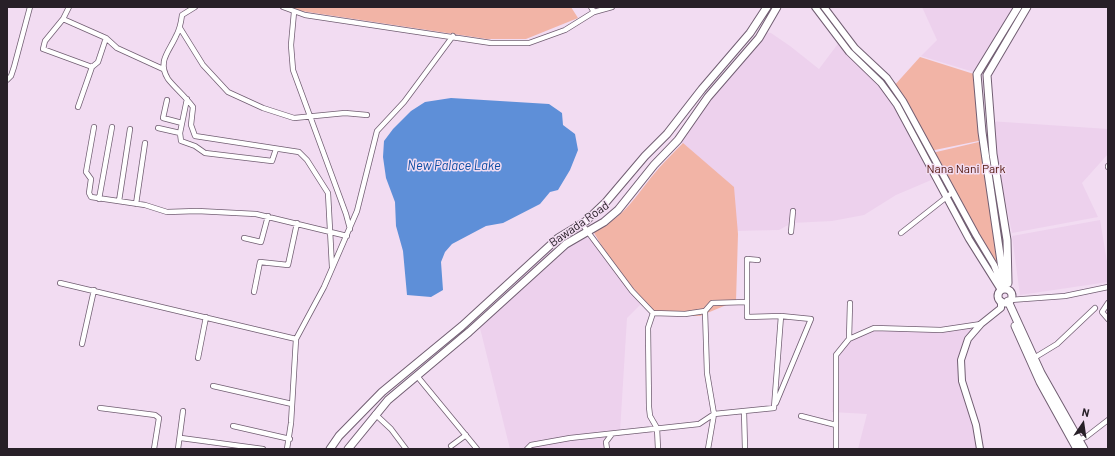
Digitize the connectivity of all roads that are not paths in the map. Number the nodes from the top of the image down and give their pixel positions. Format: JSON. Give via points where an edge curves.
{"nodes":[{"id":1,"x":30,"y":7,"type":"edge"},
{"id":2,"x":69,"y":7,"type":"edge"},
{"id":3,"x":195,"y":7,"type":"edge"},
{"id":4,"x":283,"y":7,"type":"edge"},
{"id":5,"x":590,"y":7,"type":"edge"},
{"id":6,"x":612,"y":7,"type":"edge"},
{"id":7,"x":767,"y":7,"type":"edge"},
{"id":8,"x":778,"y":7,"type":"edge"},
{"id":9,"x":815,"y":7,"type":"edge"},
{"id":10,"x":824,"y":7,"type":"edge"},
{"id":11,"x":1018,"y":7,"type":"edge"},
{"id":12,"x":1027,"y":7,"type":"edge"},
{"id":13,"x":294,"y":12,"type":"junction"},
{"id":14,"x":594,"y":12,"type":"junction"},
{"id":15,"x":63,"y":19,"type":"junction"},
{"id":16,"x":180,"y":28,"type":"junction"},
{"id":17,"x":453,"y":36,"type":"junction"},
{"id":18,"x":106,"y":38,"type":"junction"},
{"id":19,"x":92,"y":67,"type":"junction"},
{"id":20,"x":163,"y":69,"type":"junction"},
{"id":21,"x":7,"y":80,"type":"edge"},
{"id":22,"x":187,"y":99,"type":"junction"},
{"id":23,"x":167,"y":100,"type":"dead end"},
{"id":24,"x":988,"y":102,"type":"junction"},
{"id":25,"x":980,"y":103,"type":"junction"},
{"id":26,"x":78,"y":107,"type":"dead end"},
{"id":27,"x":367,"y":115,"type":"dead end"},
{"id":28,"x":311,"y":116,"type":"junction"},
{"id":29,"x":182,"y":123,"type":"junction"},
{"id":30,"x":94,"y":127,"type":"dead end"},
{"id":31,"x":112,"y":127,"type":"dead end"},
{"id":32,"x":158,"y":128,"type":"dead end"},
{"id":33,"x":130,"y":129,"type":"dead end"},
{"id":34,"x":180,"y":133,"type":"junction"},
{"id":35,"x":145,"y":143,"type":"dead end"},
{"id":36,"x":276,"y":149,"type":"junction"},
{"id":37,"x":953,"y":192,"type":"junction"},
{"id":38,"x":946,"y":196,"type":"junction"},
{"id":39,"x":99,"y":200,"type":"junction"},
{"id":40,"x":119,"y":201,"type":"junction"},
{"id":41,"x":136,"y":204,"type":"junction"},
{"id":42,"x":793,"y":211,"type":"dead end"},
{"id":43,"x":268,"y":216,"type":"junction"},
{"id":44,"x":298,"y":224,"type":"junction"},
{"id":45,"x":582,"y":224,"type":"junction"},
{"id":46,"x":350,"y":229,"type":"junction"},
{"id":47,"x":586,"y":231,"type":"junction"},
{"id":48,"x":331,"y":232,"type":"junction"},
{"id":49,"x":791,"y":232,"type":"dead end"},
{"id":50,"x":901,"y":233,"type":"dead end"},
{"id":51,"x":347,"y":236,"type":"junction"},
{"id":52,"x":244,"y":238,"type":"dead end"},
{"id":53,"x":758,"y":260,"type":"dead end"},
{"id":54,"x":332,"y":268,"type":"junction"},
{"id":55,"x":60,"y":283,"type":"dead end"},
{"id":56,"x":1108,"y":287,"type":"edge"},
{"id":57,"x":94,"y":290,"type":"junction"},
{"id":58,"x":1005,"y":290,"type":"junction"},
{"id":59,"x":254,"y":292,"type":"dead end"},
{"id":60,"x":1006,"y":301,"type":"junction"},
{"id":61,"x":747,"y":302,"type":"junction"},
{"id":62,"x":850,"y":303,"type":"dead end"},
{"id":63,"x":1108,"y":303,"type":"edge"},
{"id":64,"x":1095,"y":308,"type":"dead end"},
{"id":65,"x":705,"y":311,"type":"junction"},
{"id":66,"x":653,"y":313,"type":"junction"},
{"id":67,"x":781,"y":316,"type":"junction"},
{"id":68,"x":206,"y":317,"type":"junction"},
{"id":69,"x":1108,"y":319,"type":"edge"},
{"id":70,"x":981,"y":324,"type":"junction"},
{"id":71,"x":296,"y":339,"type":"junction"},
{"id":72,"x":850,"y":339,"type":"junction"},
{"id":73,"x":82,"y":344,"type":"dead end"},
{"id":74,"x":198,"y":358,"type":"dead end"},
{"id":75,"x":1034,"y":358,"type":"junction"},
{"id":76,"x":417,"y":376,"type":"junction"},
{"id":77,"x":213,"y":386,"type":"dead end"},
{"id":78,"x":292,"y":404,"type":"junction"},
{"id":79,"x":100,"y":408,"type":"dead end"},
{"id":80,"x":774,"y":408,"type":"junction"},
{"id":81,"x":183,"y":411,"type":"dead end"},
{"id":82,"x":744,"y":411,"type":"junction"},
{"id":83,"x":375,"y":414,"type":"junction"},
{"id":84,"x":714,"y":414,"type":"junction"},
{"id":85,"x":801,"y":416,"type":"dead end"},
{"id":86,"x":1108,"y":420,"type":"edge"},
{"id":87,"x":836,"y":425,"type":"junction"},
{"id":88,"x":233,"y":426,"type":"dead end"},
{"id":89,"x":656,"y":428,"type":"junction"},
{"id":90,"x":612,"y":434,"type":"junction"},
{"id":91,"x":466,"y":435,"type":"junction"},
{"id":92,"x":180,"y":438,"type":"junction"},
{"id":93,"x":290,"y":439,"type":"junction"},
{"id":94,"x":1078,"y":440,"type":"junction"},
{"id":95,"x":451,"y":446,"type":"dead end"},
{"id":96,"x":154,"y":449,"type":"edge"},
{"id":97,"x":178,"y":449,"type":"edge"},
{"id":98,"x":263,"y":449,"type":"edge"},
{"id":99,"x":286,"y":449,"type":"edge"},
{"id":100,"x":330,"y":449,"type":"edge"},
{"id":101,"x":348,"y":449,"type":"edge"},
{"id":102,"x":406,"y":449,"type":"edge"},
{"id":103,"x":476,"y":449,"type":"edge"},
{"id":104,"x":527,"y":449,"type":"edge"},
{"id":105,"x":607,"y":449,"type":"edge"},
{"id":106,"x":658,"y":449,"type":"edge"},
{"id":107,"x":708,"y":449,"type":"edge"},
{"id":108,"x":745,"y":449,"type":"edge"},
{"id":109,"x":836,"y":449,"type":"edge"},
{"id":110,"x":980,"y":449,"type":"edge"},
{"id":111,"x":1077,"y":449,"type":"edge"},
{"id":112,"x":1084,"y":449,"type":"edge"}],
"edges":[{"from":1,"to":21,"type":"street","via":[[14,67]]},
{"from":2,"to":15,"type":"street"},
{"from":3,"to":16,"type":"street","via":[[182,15]]},
{"from":4,"to":13,"type":"street"},
{"from":5,"to":14,"type":"street"},
{"from":6,"to":14,"type":"street"},
{"from":7,"to":45,"type":"main road","via":[[750,33],[668,134],[645,156],[606,202]]},
{"from":8,"to":47,"type":"main road","name":"Bawada Road","via":[[759,38],[708,97],[678,140],[618,210],[604,222]]},
{"from":9,"to":38,"type":"main road","via":[[849,52],[881,83],[897,105]]},
{"from":10,"to":37,"type":"main road","via":[[855,48],[887,78],[903,101]]},
{"from":11,"to":25,"type":"main road","via":[[977,74]]},
{"from":12,"to":24,"type":"main road","via":[[987,76]]},
{"from":13,"to":17,"type":"street"},
{"from":13,"to":28,"type":"street","via":[[291,44],[293,70]]},
{"from":14,"to":17,"type":"street","via":[[565,30],[529,43],[491,43]]},
{"from":15,"to":18,"type":"street"},
{"from":15,"to":19,"type":"street","via":[[45,41],[43,49]]},
{"from":16,"to":20,"type":"street","via":[[164,56]]},
{"from":16,"to":28,"type":"street","via":[[203,65],[228,92],[263,108],[294,118]]},
{"from":17,"to":46,"type":"street","via":[[404,102],[376,131],[363,194]]},
{"from":18,"to":19,"type":"street","via":[[98,62]]},
{"from":18,"to":20,"type":"street","via":[[117,48]]},
{"from":19,"to":26,"type":"street"},
{"from":20,"to":22,"type":"street","via":[[169,80]]},
{"from":22,"to":29,"type":"street"},
{"from":22,"to":36,"type":"street","via":[[193,107],[191,125],[195,136]]},
{"from":23,"to":29,"type":"street","via":[[163,118]]},
{"from":24,"to":25,"type":"main road"},
{"from":24,"to":58,"type":"main road","via":[[993,154],[1007,240]]},
{"from":25,"to":58,"type":"main road"},
{"from":27,"to":28,"type":"street","via":[[345,113]]},
{"from":28,"to":46,"type":"street"},
{"from":29,"to":34,"type":"street"},
{"from":30,"to":39,"type":"street","via":[[86,172],[91,180],[89,195]]},
{"from":31,"to":39,"type":"street"},
{"from":32,"to":34,"type":"street"},
{"from":33,"to":40,"type":"street"},
{"from":34,"to":36,"type":"street","via":[[181,141],[205,152],[272,161]]},
{"from":35,"to":41,"type":"street"},
{"from":36,"to":48,"type":"street","via":[[299,152],[307,160],[328,193]]},
{"from":37,"to":38,"type":"street"},
{"from":37,"to":58,"type":"main road","via":[[994,265]]},
{"from":38,"to":50,"type":"street"},
{"from":38,"to":58,"type":"main road","via":[[969,239]]},
{"from":39,"to":40,"type":"street"},
{"from":40,"to":41,"type":"street"},
{"from":41,"to":43,"type":"street","via":[[167,212],[197,211]]},
{"from":42,"to":49,"type":"street"},
{"from":43,"to":44,"type":"street"},
{"from":43,"to":52,"type":"street","via":[[261,242]]},
{"from":44,"to":48,"type":"street"},
{"from":44,"to":59,"type":"street","via":[[288,265],[260,262]]},
{"from":45,"to":47,"type":"street"},
{"from":45,"to":100,"type":"main road","via":[[558,238],[462,326],[382,392],[339,436]]},
{"from":46,"to":51,"type":"street"},
{"from":47,"to":66,"type":"street","via":[[632,291]]},
{"from":47,"to":76,"type":"main road","name":"Bawada Road","via":[[566,244]]},
{"from":48,"to":51,"type":"street"},
{"from":48,"to":54,"type":"street"},
{"from":51,"to":54,"type":"street"},
{"from":53,"to":61,"type":"street","via":[[747,259]]},
{"from":54,"to":71,"type":"street"},
{"from":55,"to":57,"type":"street"},
{"from":56,"to":60,"type":"street","via":[[1065,296]]},
{"from":57,"to":68,"type":"street"},
{"from":57,"to":73,"type":"street"},
{"from":58,"to":60,"type":"main road","via":[[1012,295]]},
{"from":58,"to":60,"type":"main road","via":[[998,296]]},
{"from":60,"to":70,"type":"main road"},
{"from":60,"to":75,"type":"main road"},
{"from":60,"to":111,"type":"main road","via":[[1040,382]]},
{"from":61,"to":65,"type":"street","via":[[712,303]]},
{"from":61,"to":67,"type":"street","via":[[747,317]]},
{"from":62,"to":72,"type":"street"},
{"from":63,"to":69,"type":"street","via":[[1102,312]]},
{"from":64,"to":75,"type":"street","via":[[1058,344]]},
{"from":65,"to":66,"type":"street","via":[[690,314]]},
{"from":65,"to":84,"type":"street","via":[[707,373]]},
{"from":66,"to":89,"type":"street","via":[[648,328],[649,407]]},
{"from":67,"to":80,"type":"street"},
{"from":67,"to":80,"type":"street","via":[[811,319]]},
{"from":68,"to":71,"type":"street"},
{"from":68,"to":74,"type":"street"},
{"from":70,"to":72,"type":"street","via":[[941,330],[874,328]]},
{"from":70,"to":110,"type":"main road","via":[[968,339],[961,360],[962,381]]},
{"from":71,"to":78,"type":"street"},
{"from":72,"to":87,"type":"street","via":[[836,354]]},
{"from":75,"to":94,"type":"main road"},
{"from":76,"to":83,"type":"main road","name":"Bawada Road"},
{"from":76,"to":91,"type":"street"},
{"from":77,"to":78,"type":"street"},
{"from":78,"to":93,"type":"street"},
{"from":79,"to":96,"type":"street","via":[[155,415],[159,418]]},
{"from":80,"to":82,"type":"street"},
{"from":81,"to":92,"type":"street"},
{"from":82,"to":84,"type":"street"},
{"from":82,"to":108,"type":"street"},
{"from":83,"to":101,"type":"main road","name":"Bawada Road"},
{"from":83,"to":102,"type":"street","via":[[391,429]]},
{"from":84,"to":89,"type":"street","via":[[699,424]]},
{"from":84,"to":107,"type":"street"},
{"from":85,"to":87,"type":"street"},
{"from":86,"to":94,"type":"street"},
{"from":87,"to":109,"type":"street"},
{"from":88,"to":93,"type":"street"},
{"from":89,"to":90,"type":"street"},
{"from":89,"to":106,"type":"street"},
{"from":90,"to":104,"type":"street","via":[[531,445]]},
{"from":90,"to":105,"type":"street","via":[[606,442]]},
{"from":91,"to":95,"type":"street"},
{"from":91,"to":103,"type":"street"},
{"from":92,"to":97,"type":"street"},
{"from":92,"to":98,"type":"street"},
{"from":93,"to":99,"type":"street"},
{"from":94,"to":112,"type":"main road"}]}
